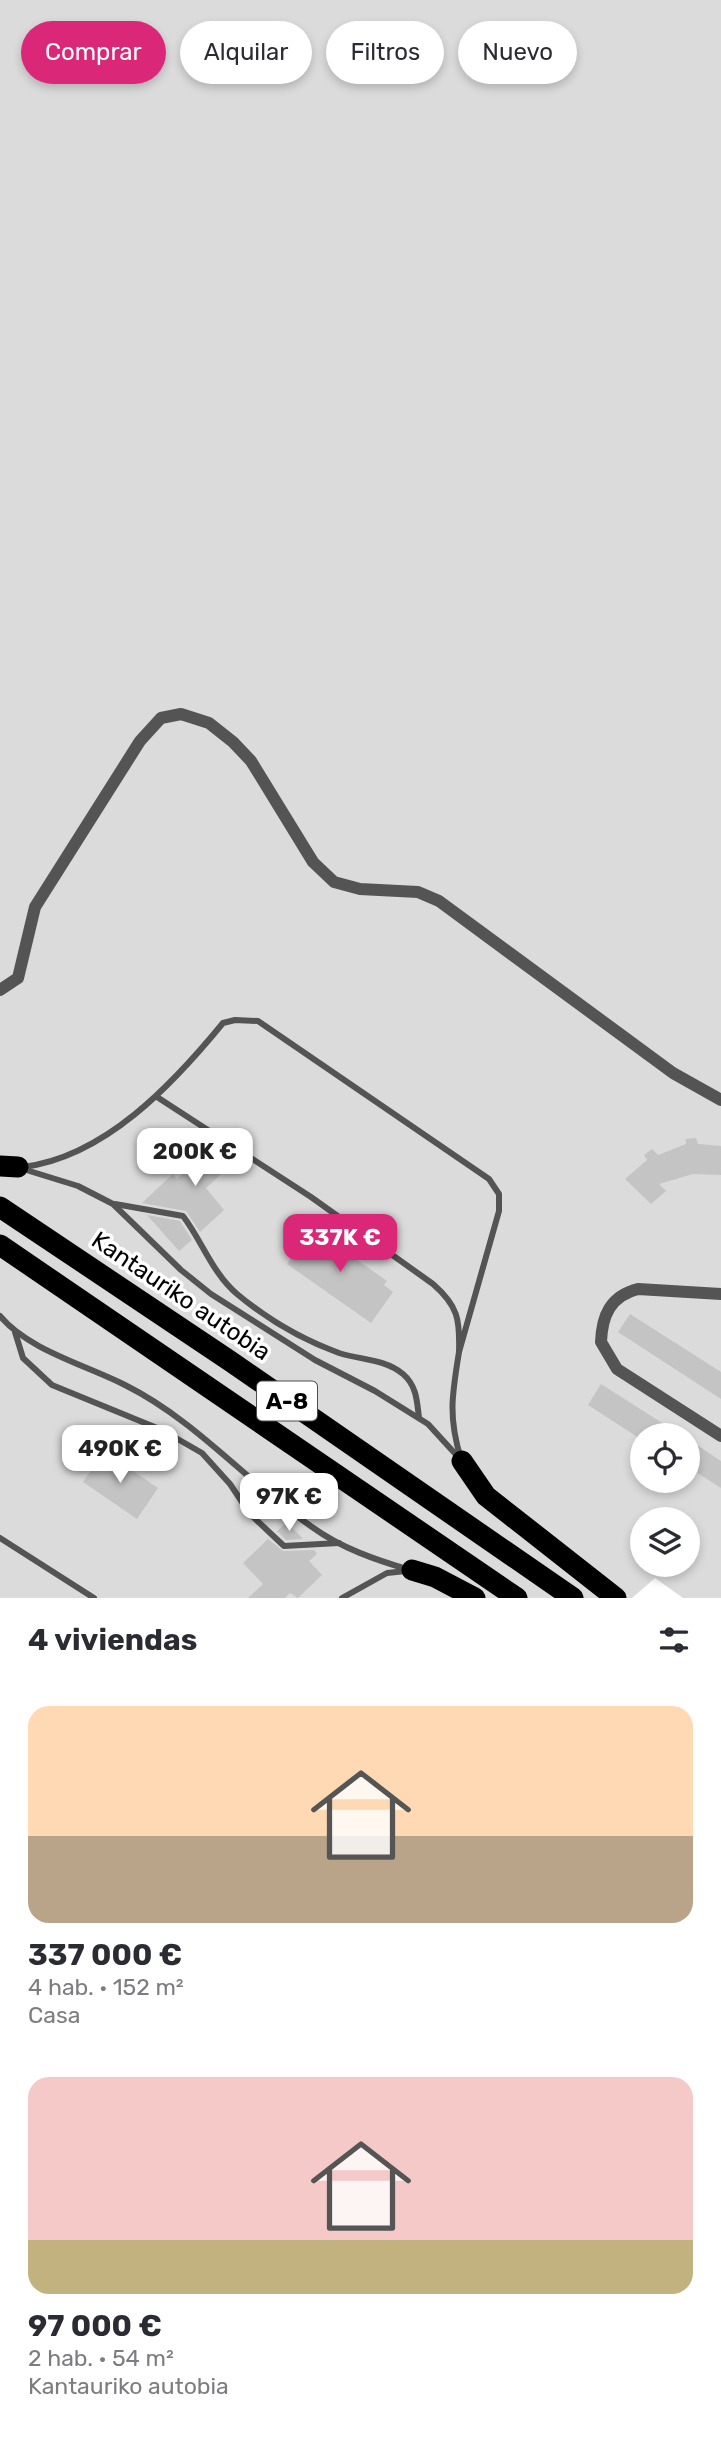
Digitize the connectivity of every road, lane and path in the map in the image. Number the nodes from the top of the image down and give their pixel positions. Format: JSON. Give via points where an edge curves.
{"nodes":[{"id":1,"x":0,"y":990,"type":"edge"},
{"id":2,"x":157,"y":1097,"type":"junction"},
{"id":3,"x":721,"y":1100,"type":"edge"},
{"id":4,"x":9,"y":1167,"type":"edge"},
{"id":5,"x":113,"y":1204,"type":"junction"},
{"id":6,"x":0,"y":1207,"type":"edge"},
{"id":7,"x":0,"y":1245,"type":"edge"},
{"id":8,"x":721,"y":1294,"type":"edge"},
{"id":9,"x":0,"y":1316,"type":"edge"},
{"id":10,"x":15,"y":1332,"type":"junction"},
{"id":11,"x":459,"y":1352,"type":"junction"},
{"id":12,"x":419,"y":1418,"type":"junction"},
{"id":13,"x":721,"y":1436,"type":"edge"},
{"id":14,"x":462,"y":1461,"type":"junction"},
{"id":15,"x":0,"y":1538,"type":"edge"},
{"id":16,"x":340,"y":1543,"type":"junction"},
{"id":17,"x":412,"y":1570,"type":"junction"},
{"id":18,"x":93,"y":1598,"type":"edge"},
{"id":19,"x":342,"y":1598,"type":"edge"},
{"id":20,"x":475,"y":1598,"type":"edge"},
{"id":21,"x":517,"y":1598,"type":"edge"},
{"id":22,"x":573,"y":1598,"type":"edge"},
{"id":23,"x":616,"y":1598,"type":"edge"}],
"edges":[{"from":1,"to":3,"type":"street","via":[[18,978],[35,907],[140,741],[161,718],[181,714],[209,723],[251,761],[313,862],[334,881],[360,889],[418,892],[439,901],[673,1073]]},
{"from":2,"to":4,"type":"lane","via":[[115,1128],[48,1164]]},
{"from":2,"to":11,"type":"lane","via":[[311,1197],[433,1284],[450,1299],[455,1311]]},
{"from":2,"to":11,"type":"lane","via":[[223,1023],[258,1021],[489,1178],[499,1194],[499,1212]]},
{"from":4,"to":5,"type":"lane","via":[[78,1185]]},
{"from":5,"to":12,"type":"lane","via":[[211,1294]]},
{"from":5,"to":12,"type":"lane","via":[[183,1216],[235,1293],[306,1339],[338,1353],[388,1363],[406,1376],[415,1391]]},
{"from":6,"to":22,"type":"highway","name":"Kantauriko autobia","number":"A-8"},
{"from":7,"to":21,"type":"highway","number":"A-8"},
{"from":8,"to":13,"type":"street","via":[[660,1289],[625,1292],[606,1311],[601,1342],[617,1369]]},
{"from":9,"to":10,"type":"lane"},
{"from":10,"to":16,"type":"lane","via":[[160,1405],[189,1424],[299,1518]]},
{"from":10,"to":16,"type":"lane","via":[[23,1358],[52,1385],[162,1430],[202,1453],[250,1514],[284,1546]]},
{"from":11,"to":14,"type":"lane","via":[[450,1418]]},
{"from":12,"to":14,"type":"lane"},
{"from":14,"to":23,"type":"highway","via":[[486,1496]]},
{"from":15,"to":18,"type":"lane"},
{"from":16,"to":17,"type":"lane"},
{"from":17,"to":19,"type":"lane","via":[[387,1573]]},
{"from":17,"to":20,"type":"highway"}]}
